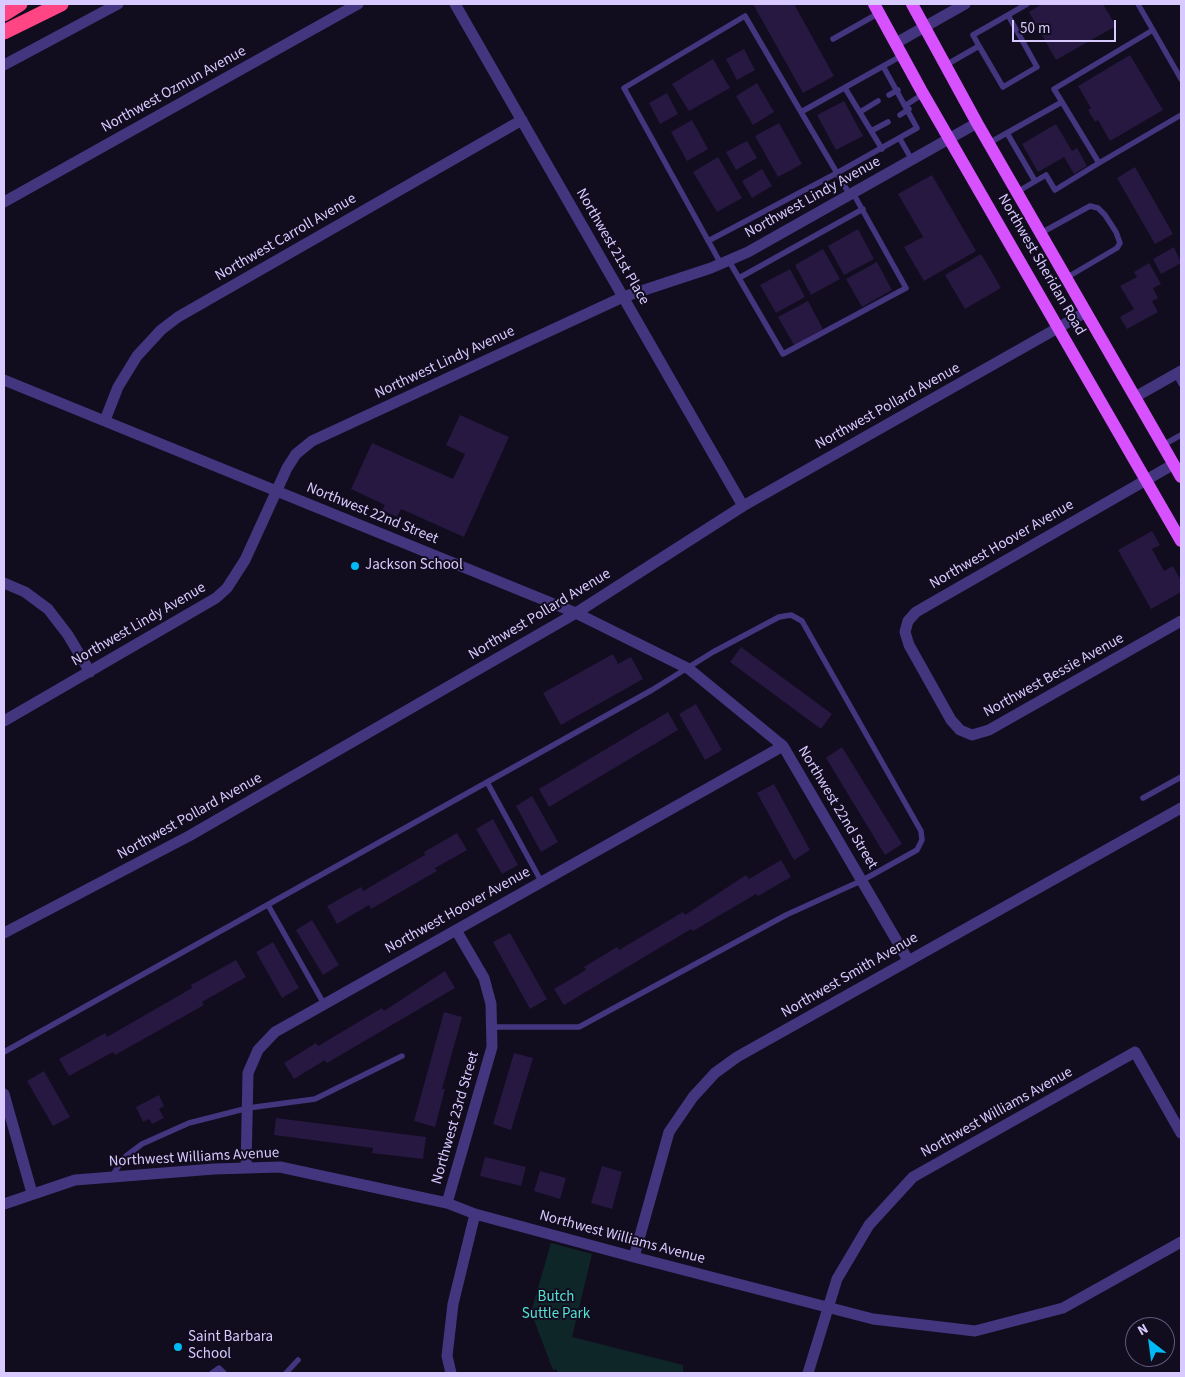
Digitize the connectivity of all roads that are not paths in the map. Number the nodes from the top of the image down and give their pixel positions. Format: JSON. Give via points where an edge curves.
{"nodes":[{"id":1,"x":20,"y":4,"type":"edge"},
{"id":2,"x":61,"y":4,"type":"edge"},
{"id":3,"x":118,"y":4,"type":"edge"},
{"id":4,"x":358,"y":4,"type":"edge"},
{"id":5,"x":456,"y":4,"type":"edge"},
{"id":6,"x":912,"y":4,"type":"edge"},
{"id":7,"x":965,"y":4,"type":"edge"},
{"id":8,"x":1026,"y":4,"type":"edge"},
{"id":9,"x":1138,"y":4,"type":"edge"},
{"id":10,"x":877,"y":8,"type":"edge"},
{"id":11,"x":4,"y":14,"type":"edge"},
{"id":12,"x":1008,"y":15,"type":"junction"},
{"id":13,"x":925,"y":26,"type":"junction"},
{"id":14,"x":1153,"y":30,"type":"junction"},
{"id":15,"x":4,"y":32,"type":"edge"},
{"id":16,"x":833,"y":39,"type":"dead end"},
{"id":17,"x":896,"y":43,"type":"junction"},
{"id":18,"x":979,"y":46,"type":"junction"},
{"id":19,"x":903,"y":56,"type":"junction"},
{"id":20,"x":4,"y":65,"type":"edge"},
{"id":21,"x":946,"y":65,"type":"junction"},
{"id":22,"x":883,"y":66,"type":"junction"},
{"id":23,"x":1181,"y":79,"type":"edge"},
{"id":24,"x":845,"y":88,"type":"junction"},
{"id":25,"x":898,"y":90,"type":"junction"},
{"id":26,"x":923,"y":94,"type":"junction"},
{"id":27,"x":889,"y":95,"type":"dead end"},
{"id":28,"x":878,"y":101,"type":"dead end"},
{"id":29,"x":1062,"y":102,"type":"junction"},
{"id":30,"x":908,"y":107,"type":"junction"},
{"id":31,"x":801,"y":112,"type":"junction"},
{"id":32,"x":860,"y":112,"type":"junction"},
{"id":33,"x":1181,"y":114,"type":"edge"},
{"id":34,"x":900,"y":115,"type":"dead end"},
{"id":35,"x":522,"y":120,"type":"junction"},
{"id":36,"x":888,"y":122,"type":"dead end"},
{"id":37,"x":977,"y":123,"type":"junction"},
{"id":38,"x":871,"y":131,"type":"junction"},
{"id":39,"x":1007,"y":133,"type":"junction"},
{"id":40,"x":950,"y":138,"type":"junction"},
{"id":41,"x":900,"y":139,"type":"junction"},
{"id":42,"x":989,"y":143,"type":"junction"},
{"id":43,"x":882,"y":149,"type":"junction"},
{"id":44,"x":912,"y":160,"type":"junction"},
{"id":45,"x":1100,"y":163,"type":"junction"},
{"id":46,"x":837,"y":173,"type":"junction"},
{"id":47,"x":1035,"y":181,"type":"junction"},
{"id":48,"x":1017,"y":192,"type":"junction"},
{"id":49,"x":852,"y":194,"type":"junction"},
{"id":50,"x":4,"y":202,"type":"edge"},
{"id":51,"x":863,"y":209,"type":"junction"},
{"id":52,"x":1041,"y":233,"type":"junction"},
{"id":53,"x":708,"y":241,"type":"junction"},
{"id":54,"x":725,"y":262,"type":"junction"},
{"id":55,"x":739,"y":278,"type":"junction"},
{"id":56,"x":1066,"y":278,"type":"junction"},
{"id":57,"x":623,"y":297,"type":"junction"},
{"id":58,"x":1086,"y":312,"type":"junction"},
{"id":59,"x":1059,"y":328,"type":"junction"},
{"id":60,"x":1179,"y":376,"type":"edge"},
{"id":61,"x":4,"y":380,"type":"edge"},
{"id":62,"x":1135,"y":397,"type":"junction"},
{"id":63,"x":105,"y":420,"type":"junction"},
{"id":64,"x":1181,"y":435,"type":"edge"},
{"id":65,"x":1163,"y":445,"type":"junction"},
{"id":66,"x":1179,"y":472,"type":"edge"},
{"id":67,"x":1146,"y":480,"type":"junction"},
{"id":68,"x":276,"y":491,"type":"junction"},
{"id":69,"x":743,"y":506,"type":"junction"},
{"id":70,"x":1181,"y":541,"type":"edge"},
{"id":71,"x":4,"y":583,"type":"edge"},
{"id":72,"x":576,"y":613,"type":"junction"},
{"id":73,"x":1181,"y":621,"type":"edge"},
{"id":74,"x":689,"y":668,"type":"junction"},
{"id":75,"x":90,"y":672,"type":"junction"},
{"id":76,"x":930,"y":684,"type":"joint"},
{"id":77,"x":4,"y":720,"type":"edge"},
{"id":78,"x":783,"y":746,"type":"junction"},
{"id":79,"x":1181,"y":777,"type":"edge"},
{"id":80,"x":487,"y":782,"type":"junction"},
{"id":81,"x":1144,"y":798,"type":"dead end"},
{"id":82,"x":1181,"y":808,"type":"edge"},
{"id":83,"x":863,"y":880,"type":"junction"},
{"id":84,"x":542,"y":881,"type":"junction"},
{"id":85,"x":268,"y":905,"type":"junction"},
{"id":86,"x":456,"y":930,"type":"junction"},
{"id":87,"x":4,"y":933,"type":"edge"},
{"id":88,"x":908,"y":960,"type":"junction"},
{"id":89,"x":324,"y":1004,"type":"junction"},
{"id":90,"x":492,"y":1028,"type":"junction"},
{"id":91,"x":4,"y":1052,"type":"edge"},
{"id":92,"x":402,"y":1056,"type":"dead end"},
{"id":93,"x":4,"y":1094,"type":"edge"},
{"id":94,"x":248,"y":1108,"type":"junction"},
{"id":95,"x":1181,"y":1133,"type":"edge"},
{"id":96,"x":246,"y":1168,"type":"junction"},
{"id":97,"x":111,"y":1177,"type":"junction"},
{"id":98,"x":32,"y":1193,"type":"junction"},
{"id":99,"x":447,"y":1203,"type":"junction"},
{"id":100,"x":4,"y":1204,"type":"edge"},
{"id":101,"x":475,"y":1214,"type":"junction"},
{"id":102,"x":1181,"y":1242,"type":"edge"},
{"id":103,"x":634,"y":1257,"type":"junction"},
{"id":104,"x":828,"y":1308,"type":"junction"},
{"id":105,"x":298,"y":1360,"type":"dead end"},
{"id":106,"x":212,"y":1373,"type":"edge"},
{"id":107,"x":224,"y":1373,"type":"edge"},
{"id":108,"x":286,"y":1373,"type":"edge"},
{"id":109,"x":451,"y":1373,"type":"edge"},
{"id":110,"x":808,"y":1373,"type":"edge"}],
"edges":[{"from":1,"to":11,"type":"highway"},
{"from":2,"to":15,"type":"highway"},
{"from":3,"to":20,"type":"street"},
{"from":4,"to":50,"type":"street","name":"Northwest Ozmun Avenue"},
{"from":5,"to":35,"type":"street","name":"Northwest 21st Place"},
{"from":6,"to":13,"type":"main road","name":"Northwest Sheridan Road"},
{"from":7,"to":13,"type":"street"},
{"from":8,"to":12,"type":"lane"},
{"from":9,"to":14,"type":"lane"},
{"from":10,"to":16,"type":"lane"},
{"from":10,"to":17,"type":"main road","name":"Northwest Sheridan Road"},
{"from":12,"to":18,"type":"lane","via":[[973,35]]},
{"from":12,"to":18,"type":"lane","via":[[1037,67],[1002,86]]},
{"from":13,"to":17,"type":"street"},
{"from":13,"to":21,"type":"main road","name":"Northwest Sheridan Road"},
{"from":14,"to":23,"type":"lane"},
{"from":14,"to":29,"type":"lane","via":[[1054,89]]},
{"from":17,"to":19,"type":"main road","name":"Northwest Sheridan Road"},
{"from":18,"to":21,"type":"lane"},
{"from":19,"to":22,"type":"lane"},
{"from":19,"to":26,"type":"main road","name":"Northwest Sheridan Road"},
{"from":21,"to":37,"type":"main road","name":"Northwest Sheridan Road"},
{"from":22,"to":24,"type":"lane"},
{"from":22,"to":25,"type":"lane"},
{"from":24,"to":31,"type":"lane"},
{"from":24,"to":32,"type":"lane"},
{"from":25,"to":27,"type":"lane"},
{"from":25,"to":30,"type":"lane"},
{"from":26,"to":30,"type":"lane"},
{"from":26,"to":40,"type":"main road","name":"Northwest Sheridan Road"},
{"from":28,"to":32,"type":"lane"},
{"from":29,"to":39,"type":"lane"},
{"from":29,"to":45,"type":"lane"},
{"from":30,"to":34,"type":"lane"},
{"from":30,"to":41,"type":"lane","via":[[917,128]]},
{"from":31,"to":46,"type":"lane"},
{"from":31,"to":53,"type":"lane","via":[[745,16],[624,88]]},
{"from":32,"to":38,"type":"lane"},
{"from":33,"to":45,"type":"lane"},
{"from":35,"to":57,"type":"street","name":"Northwest 21st Place"},
{"from":35,"to":63,"type":"street","name":"Northwest Carroll Avenue","via":[[161,330],[126,372]]},
{"from":36,"to":38,"type":"lane"},
{"from":37,"to":40,"type":"street","name":"Northwest Lindy Avenue"},
{"from":37,"to":42,"type":"main road","name":"Northwest Sheridan Road"},
{"from":38,"to":43,"type":"lane"},
{"from":39,"to":42,"type":"lane"},
{"from":39,"to":47,"type":"lane"},
{"from":40,"to":44,"type":"street","name":"Northwest Lindy Avenue"},
{"from":40,"to":59,"type":"main road","name":"Northwest Sheridan Road"},
{"from":41,"to":43,"type":"lane"},
{"from":41,"to":44,"type":"lane"},
{"from":42,"to":48,"type":"main road","name":"Northwest Sheridan Road"},
{"from":43,"to":46,"type":"lane"},
{"from":44,"to":49,"type":"street","name":"Northwest Lindy Avenue"},
{"from":45,"to":47,"type":"lane","via":[[1054,190],[1046,175]]},
{"from":46,"to":49,"type":"lane"},
{"from":46,"to":53,"type":"lane"},
{"from":47,"to":48,"type":"lane"},
{"from":48,"to":52,"type":"main road","name":"Northwest Sheridan Road"},
{"from":49,"to":51,"type":"lane"},
{"from":49,"to":54,"type":"street","name":"Northwest Lindy Avenue"},
{"from":51,"to":55,"type":"lane"},
{"from":51,"to":55,"type":"lane","via":[[906,288],[783,354]]},
{"from":52,"to":56,"type":"main road","name":"Northwest Sheridan Road"},
{"from":52,"to":56,"type":"lane","via":[[1090,206],[1105,215],[1116,232],[1120,243],[1118,248]]},
{"from":53,"to":54,"type":"lane"},
{"from":54,"to":55,"type":"lane"},
{"from":54,"to":57,"type":"street","name":"Northwest Lindy Avenue"},
{"from":56,"to":58,"type":"main road","name":"Northwest Sheridan Road"},
{"from":57,"to":68,"type":"street","name":"Northwest Lindy Avenue","via":[[312,441],[296,454]]},
{"from":57,"to":69,"type":"street","name":"Northwest 21st Place"},
{"from":58,"to":59,"type":"street","name":"Northwest Pollard Avenue"},
{"from":58,"to":62,"type":"main road","name":"Northwest Sheridan Road"},
{"from":59,"to":67,"type":"main road","name":"Northwest Sheridan Road"},
{"from":59,"to":69,"type":"street","name":"Northwest Pollard Avenue"},
{"from":60,"to":62,"type":"street"},
{"from":61,"to":63,"type":"street","name":"Northwest 22nd Street"},
{"from":62,"to":65,"type":"main road","name":"Northwest Sheridan Road"},
{"from":63,"to":68,"type":"street","name":"Northwest 22nd Street"},
{"from":64,"to":65,"type":"lane"},
{"from":65,"to":66,"type":"main road","name":"Northwest Sheridan Road"},
{"from":66,"to":67,"type":"street","name":"Northwest Hoover Avenue"},
{"from":67,"to":70,"type":"main road","name":"Northwest Sheridan Road"},
{"from":67,"to":76,"type":"street","name":"Northwest Hoover Avenue","via":[[916,612],[908,621],[905,632]]},
{"from":68,"to":72,"type":"street","name":"Northwest 22nd Street"},
{"from":68,"to":75,"type":"street","name":"Northwest Lindy Avenue","via":[[245,560],[216,598]]},
{"from":69,"to":72,"type":"street","name":"Northwest Pollard Avenue"},
{"from":71,"to":75,"type":"street","via":[[26,592],[48,609]]},
{"from":72,"to":74,"type":"street","name":"Northwest 22nd Street"},
{"from":72,"to":87,"type":"street","name":"Northwest Pollard Avenue","via":[[189,836]]},
{"from":73,"to":76,"type":"street","name":"Northwest Bessie Avenue","via":[[989,730],[972,735],[960,730],[951,720]]},
{"from":74,"to":78,"type":"street","name":"Northwest 22nd Street"},
{"from":74,"to":80,"type":"lane"},
{"from":74,"to":83,"type":"lane","via":[[780,617],[791,615],[802,621],[921,830],[922,840],[917,850]]},
{"from":75,"to":77,"type":"street","name":"Northwest Lindy Avenue"},
{"from":78,"to":83,"type":"street","name":"Northwest 22nd Street"},
{"from":78,"to":84,"type":"street","name":"Northwest Hoover Avenue"},
{"from":79,"to":81,"type":"lane"},
{"from":80,"to":84,"type":"lane"},
{"from":80,"to":85,"type":"lane"},
{"from":82,"to":88,"type":"street","name":"Northwest Smith Avenue"},
{"from":83,"to":88,"type":"street","name":"Northwest 22nd Street"},
{"from":83,"to":90,"type":"lane","via":[[786,915],[579,1027]]},
{"from":84,"to":86,"type":"street","name":"Northwest Hoover Avenue"},
{"from":85,"to":89,"type":"lane"},
{"from":85,"to":91,"type":"lane"},
{"from":86,"to":89,"type":"street","name":"Northwest Hoover Avenue"},
{"from":86,"to":90,"type":"street","name":"Northwest 23rd Street","via":[[484,978],[491,1004]]},
{"from":88,"to":103,"type":"street","name":"Northwest Smith Avenue","via":[[736,1057],[716,1072],[693,1097],[669,1132]]},
{"from":89,"to":94,"type":"street","name":"Northwest Hoover Avenue","via":[[275,1032],[258,1050],[248,1073]]},
{"from":90,"to":99,"type":"street","name":"Northwest 23rd Street","via":[[492,1047]]},
{"from":92,"to":94,"type":"lane","via":[[315,1099]]},
{"from":93,"to":98,"type":"street"},
{"from":94,"to":96,"type":"street","name":"Northwest Hoover Avenue"},
{"from":94,"to":97,"type":"lane","via":[[189,1123],[142,1144],[126,1156]]},
{"from":95,"to":104,"type":"street","name":"Northwest Williams Avenue","via":[[1136,1052],[913,1177],[869,1226],[838,1279]]},
{"from":96,"to":97,"type":"street","name":"Northwest Williams Avenue"},
{"from":96,"to":99,"type":"street","name":"Northwest Williams Avenue","via":[[280,1167]]},
{"from":97,"to":98,"type":"street","name":"Northwest Williams Avenue","via":[[75,1180]]},
{"from":98,"to":100,"type":"street","name":"Northwest Williams Avenue"},
{"from":99,"to":101,"type":"street","name":"Northwest Williams Avenue"},
{"from":101,"to":103,"type":"street","name":"Northwest Williams Avenue"},
{"from":101,"to":109,"type":"street","via":[[453,1304],[447,1356]]},
{"from":102,"to":104,"type":"street","via":[[1063,1308],[975,1330],[873,1320]]},
{"from":103,"to":104,"type":"street","name":"Northwest Williams Avenue"},
{"from":104,"to":110,"type":"street"},
{"from":105,"to":108,"type":"lane"},
{"from":106,"to":107,"type":"lane","via":[[219,1368]]}]}
